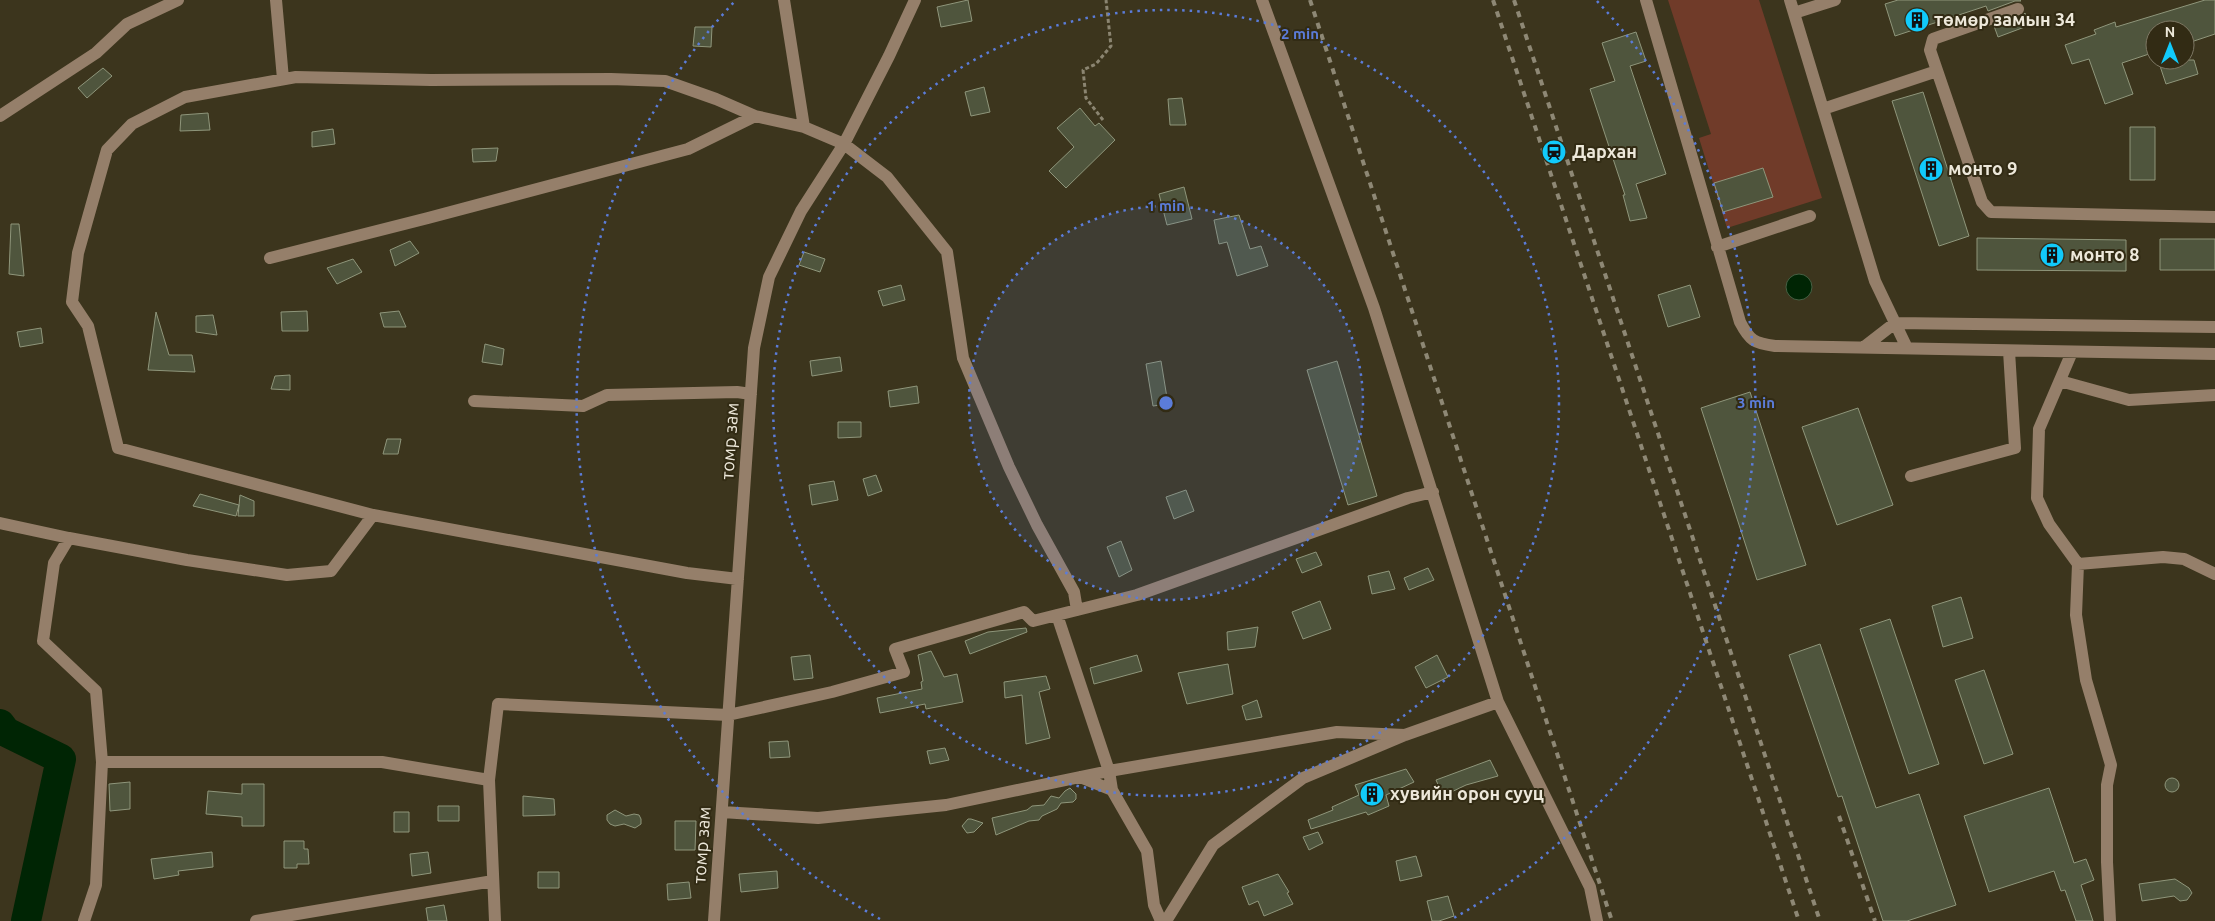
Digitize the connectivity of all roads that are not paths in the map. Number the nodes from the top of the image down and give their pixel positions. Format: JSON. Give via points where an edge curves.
{"nodes":[{"id":1,"x":178,"y":0,"type":"edge"},
{"id":2,"x":276,"y":0,"type":"edge"},
{"id":3,"x":784,"y":0,"type":"edge"},
{"id":4,"x":915,"y":0,"type":"edge"},
{"id":5,"x":1262,"y":0,"type":"edge"},
{"id":6,"x":1646,"y":0,"type":"edge"},
{"id":7,"x":1790,"y":0,"type":"edge"},
{"id":8,"x":1835,"y":0,"type":"edge"},
{"id":9,"x":2018,"y":9,"type":"dead end"},
{"id":10,"x":1794,"y":14,"type":"junction"},
{"id":11,"x":1937,"y":71,"type":"junction"},
{"id":12,"x":283,"y":79,"type":"junction"},
{"id":13,"x":1823,"y":109,"type":"junction"},
{"id":14,"x":0,"y":116,"type":"edge"},
{"id":15,"x":755,"y":116,"type":"junction"},
{"id":16,"x":804,"y":127,"type":"junction"},
{"id":17,"x":844,"y":144,"type":"junction"},
{"id":18,"x":1810,"y":216,"type":"dead end"},
{"id":19,"x":2215,"y":217,"type":"edge"},
{"id":20,"x":1717,"y":246,"type":"junction"},
{"id":21,"x":270,"y":258,"type":"dead end"},
{"id":22,"x":1895,"y":323,"type":"junction"},
{"id":23,"x":2215,"y":327,"type":"edge"},
{"id":24,"x":1864,"y":347,"type":"junction"},
{"id":25,"x":1907,"y":348,"type":"junction"},
{"id":26,"x":2009,"y":351,"type":"junction"},
{"id":27,"x":2072,"y":352,"type":"junction"},
{"id":28,"x":2215,"y":354,"type":"edge"},
{"id":29,"x":2060,"y":381,"type":"junction"},
{"id":30,"x":751,"y":394,"type":"junction"},
{"id":31,"x":2215,"y":395,"type":"edge"},
{"id":32,"x":474,"y":401,"type":"dead end"},
{"id":33,"x":1910,"y":476,"type":"dead end"},
{"id":34,"x":1433,"y":492,"type":"junction"},
{"id":35,"x":373,"y":515,"type":"junction"},
{"id":36,"x":0,"y":523,"type":"edge"},
{"id":37,"x":69,"y":538,"type":"junction"},
{"id":38,"x":2078,"y":564,"type":"junction"},
{"id":39,"x":2215,"y":574,"type":"edge"},
{"id":40,"x":738,"y":578,"type":"junction"},
{"id":41,"x":1077,"y":610,"type":"junction"},
{"id":42,"x":1057,"y":615,"type":"junction"},
{"id":43,"x":1498,"y":702,"type":"junction"},
{"id":44,"x":728,"y":715,"type":"junction"},
{"id":45,"x":1405,"y":734,"type":"junction"},
{"id":46,"x":102,"y":762,"type":"junction"},
{"id":47,"x":1109,"y":771,"type":"junction"},
{"id":48,"x":1080,"y":777,"type":"junction"},
{"id":49,"x":489,"y":780,"type":"junction"},
{"id":50,"x":1112,"y":790,"type":"junction"},
{"id":51,"x":722,"y":812,"type":"junction"},
{"id":52,"x":493,"y":881,"type":"junction"},
{"id":53,"x":84,"y":921,"type":"edge"},
{"id":54,"x":256,"y":921,"type":"edge"},
{"id":55,"x":495,"y":921,"type":"edge"},
{"id":56,"x":714,"y":921,"type":"edge"},
{"id":57,"x":1161,"y":921,"type":"edge"},
{"id":58,"x":1166,"y":921,"type":"edge"},
{"id":59,"x":1597,"y":921,"type":"edge"},
{"id":60,"x":2110,"y":921,"type":"edge"}],
"edges":[{"from":1,"to":14,"type":"street","via":[[127,24],[96,52]]},
{"from":2,"to":12,"type":"street"},
{"from":3,"to":16,"type":"street"},
{"from":4,"to":17,"type":"street","name":"томр зам"},
{"from":5,"to":34,"type":"street","via":[[1374,308]]},
{"from":6,"to":20,"type":"street"},
{"from":7,"to":10,"type":"street"},
{"from":8,"to":10,"type":"street"},
{"from":9,"to":11,"type":"street","via":[[1933,39],[1930,50]]},
{"from":10,"to":13,"type":"street"},
{"from":11,"to":13,"type":"street"},
{"from":11,"to":19,"type":"street","via":[[1982,202],[1991,212]]},
{"from":12,"to":15,"type":"street","via":[[665,81]]},
{"from":12,"to":35,"type":"street","via":[[185,97],[132,124],[107,150],[78,253],[72,302],[88,326],[118,448]]},
{"from":13,"to":22,"type":"street","via":[[1875,281]]},
{"from":15,"to":16,"type":"street"},
{"from":15,"to":21,"type":"street","via":[[688,149]]},
{"from":16,"to":17,"type":"street"},
{"from":17,"to":30,"type":"street","name":"томр зам","via":[[800,211],[769,277],[754,348]]},
{"from":17,"to":41,"type":"street","via":[[887,177],[947,252],[963,358],[1009,467],[1074,592]]},
{"from":18,"to":20,"type":"street"},
{"from":20,"to":24,"type":"street","via":[[1747,336],[1759,344],[1775,346]]},
{"from":22,"to":23,"type":"street"},
{"from":22,"to":24,"type":"street"},
{"from":22,"to":25,"type":"street"},
{"from":24,"to":25,"type":"street"},
{"from":25,"to":26,"type":"street"},
{"from":26,"to":27,"type":"street"},
{"from":26,"to":33,"type":"street","via":[[2015,448]]},
{"from":27,"to":28,"type":"street"},
{"from":27,"to":29,"type":"street"},
{"from":29,"to":31,"type":"street","via":[[2130,400]]},
{"from":29,"to":38,"type":"street","via":[[2038,429],[2038,498],[2049,524]]},
{"from":30,"to":32,"type":"street","via":[[607,395],[583,406]]},
{"from":30,"to":40,"type":"street","name":"томр зам"},
{"from":34,"to":41,"type":"street","via":[[1137,596]]},
{"from":34,"to":43,"type":"street"},
{"from":35,"to":37,"type":"street","via":[[331,571],[287,575]]},
{"from":35,"to":40,"type":"street","via":[[687,572]]},
{"from":36,"to":37,"type":"street"},
{"from":37,"to":46,"type":"street","via":[[54,563],[43,641],[96,691]]},
{"from":38,"to":39,"type":"street","via":[[2184,559]]},
{"from":38,"to":60,"type":"street","via":[[2076,615],[2086,680],[2111,765],[2107,785]]},
{"from":40,"to":44,"type":"street","name":"томр зам"},
{"from":41,"to":42,"type":"street"},
{"from":42,"to":44,"type":"street","via":[[1033,621],[1024,612],[894,649],[904,672]]},
{"from":42,"to":47,"type":"street"},
{"from":43,"to":45,"type":"street"},
{"from":43,"to":59,"type":"street","via":[[1590,887]]},
{"from":44,"to":49,"type":"street","via":[[498,704]]},
{"from":44,"to":51,"type":"street","name":"томр зам"},
{"from":45,"to":47,"type":"street","via":[[1337,732]]},
{"from":45,"to":58,"type":"street","via":[[1303,778],[1213,845]]},
{"from":46,"to":49,"type":"street","via":[[382,762]]},
{"from":46,"to":53,"type":"street","via":[[96,885]]},
{"from":47,"to":48,"type":"street"},
{"from":47,"to":50,"type":"street"},
{"from":48,"to":50,"type":"street"},
{"from":48,"to":51,"type":"street","via":[[946,805],[818,818]]},
{"from":49,"to":52,"type":"street"},
{"from":50,"to":57,"type":"street","via":[[1147,851],[1154,905]]},
{"from":51,"to":56,"type":"street","name":"томр зам"},
{"from":52,"to":54,"type":"street"},
{"from":52,"to":55,"type":"street"}]}
